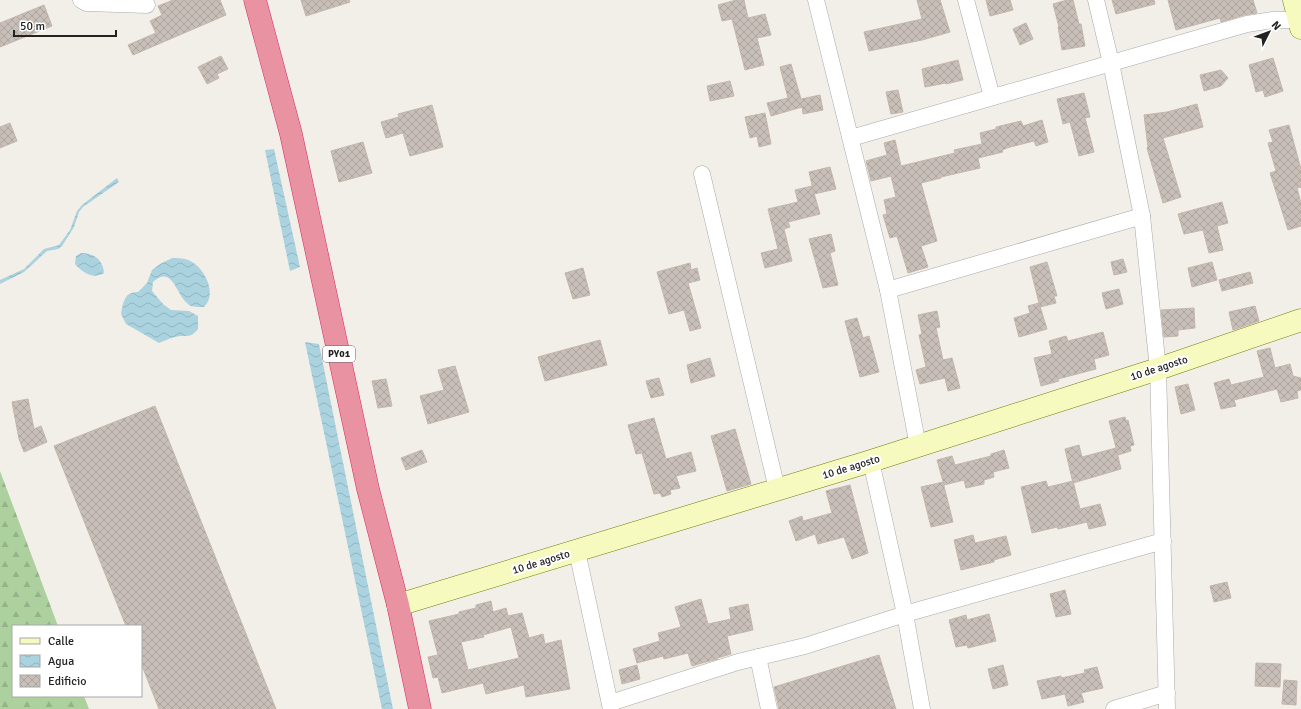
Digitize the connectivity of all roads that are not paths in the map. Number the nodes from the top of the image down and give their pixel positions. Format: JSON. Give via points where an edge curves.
{"nodes":[{"id":1,"x":81,"y":0,"type":"edge"},
{"id":2,"x":255,"y":0,"type":"edge"},
{"id":3,"x":816,"y":0,"type":"edge"},
{"id":4,"x":966,"y":0,"type":"edge"},
{"id":5,"x":1096,"y":0,"type":"edge"},
{"id":6,"x":147,"y":5,"type":"dead end"},
{"id":7,"x":1299,"y":17,"type":"edge"},
{"id":8,"x":1111,"y":63,"type":"junction"},
{"id":9,"x":992,"y":97,"type":"junction"},
{"id":10,"x":851,"y":138,"type":"junction"},
{"id":11,"x":702,"y":174,"type":"dead end"},
{"id":12,"x":1142,"y":216,"type":"junction"},
{"id":13,"x":888,"y":290,"type":"junction"},
{"id":14,"x":1301,"y":320,"type":"edge"},
{"id":15,"x":1158,"y":369,"type":"junction"},
{"id":16,"x":918,"y":446,"type":"junction"},
{"id":17,"x":871,"y":461,"type":"junction"},
{"id":18,"x":777,"y":489,"type":"junction"},
{"id":19,"x":1163,"y":540,"type":"junction"},
{"id":20,"x":577,"y":551,"type":"junction"},
{"id":21,"x":398,"y":605,"type":"junction"},
{"id":22,"x":905,"y":614,"type":"junction"},
{"id":23,"x":758,"y":657,"type":"junction"},
{"id":24,"x":1167,"y":693,"type":"junction"},
{"id":25,"x":611,"y":706,"type":"edge"},
{"id":26,"x":420,"y":709,"type":"edge"},
{"id":27,"x":769,"y":709,"type":"edge"},
{"id":28,"x":922,"y":709,"type":"edge"},
{"id":29,"x":1114,"y":709,"type":"edge"},
{"id":30,"x":1167,"y":709,"type":"edge"}],
"edges":[{"from":1,"to":6,"type":"street","via":[[86,3]]},
{"from":2,"to":21,"type":"highway","number":"PY01","via":[[292,134],[368,488]]},
{"from":3,"to":10,"type":"street"},
{"from":4,"to":9,"type":"street"},
{"from":5,"to":8,"type":"street"},
{"from":7,"to":8,"type":"street","via":[[1247,24]]},
{"from":8,"to":9,"type":"street"},
{"from":8,"to":12,"type":"street"},
{"from":9,"to":10,"type":"street"},
{"from":10,"to":13,"type":"street"},
{"from":11,"to":18,"type":"street"},
{"from":12,"to":13,"type":"street"},
{"from":12,"to":15,"type":"street"},
{"from":13,"to":16,"type":"street"},
{"from":14,"to":15,"type":"street","name":"10 de agosto"},
{"from":15,"to":16,"type":"street","name":"10 de agosto"},
{"from":15,"to":19,"type":"street"},
{"from":16,"to":17,"type":"street","name":"10 de agosto"},
{"from":17,"to":18,"type":"street","name":"10 de agosto"},
{"from":17,"to":22,"type":"street"},
{"from":18,"to":20,"type":"street","name":"10 de agosto"},
{"from":19,"to":22,"type":"street"},
{"from":19,"to":24,"type":"street"},
{"from":20,"to":21,"type":"street","name":"10 de agosto"},
{"from":20,"to":25,"type":"street"},
{"from":21,"to":26,"type":"highway","number":"PY01"},
{"from":22,"to":23,"type":"street","via":[[805,646]]},
{"from":22,"to":28,"type":"street"},
{"from":23,"to":25,"type":"street"},
{"from":23,"to":27,"type":"street"},
{"from":24,"to":29,"type":"street"},
{"from":24,"to":30,"type":"street"}]}
